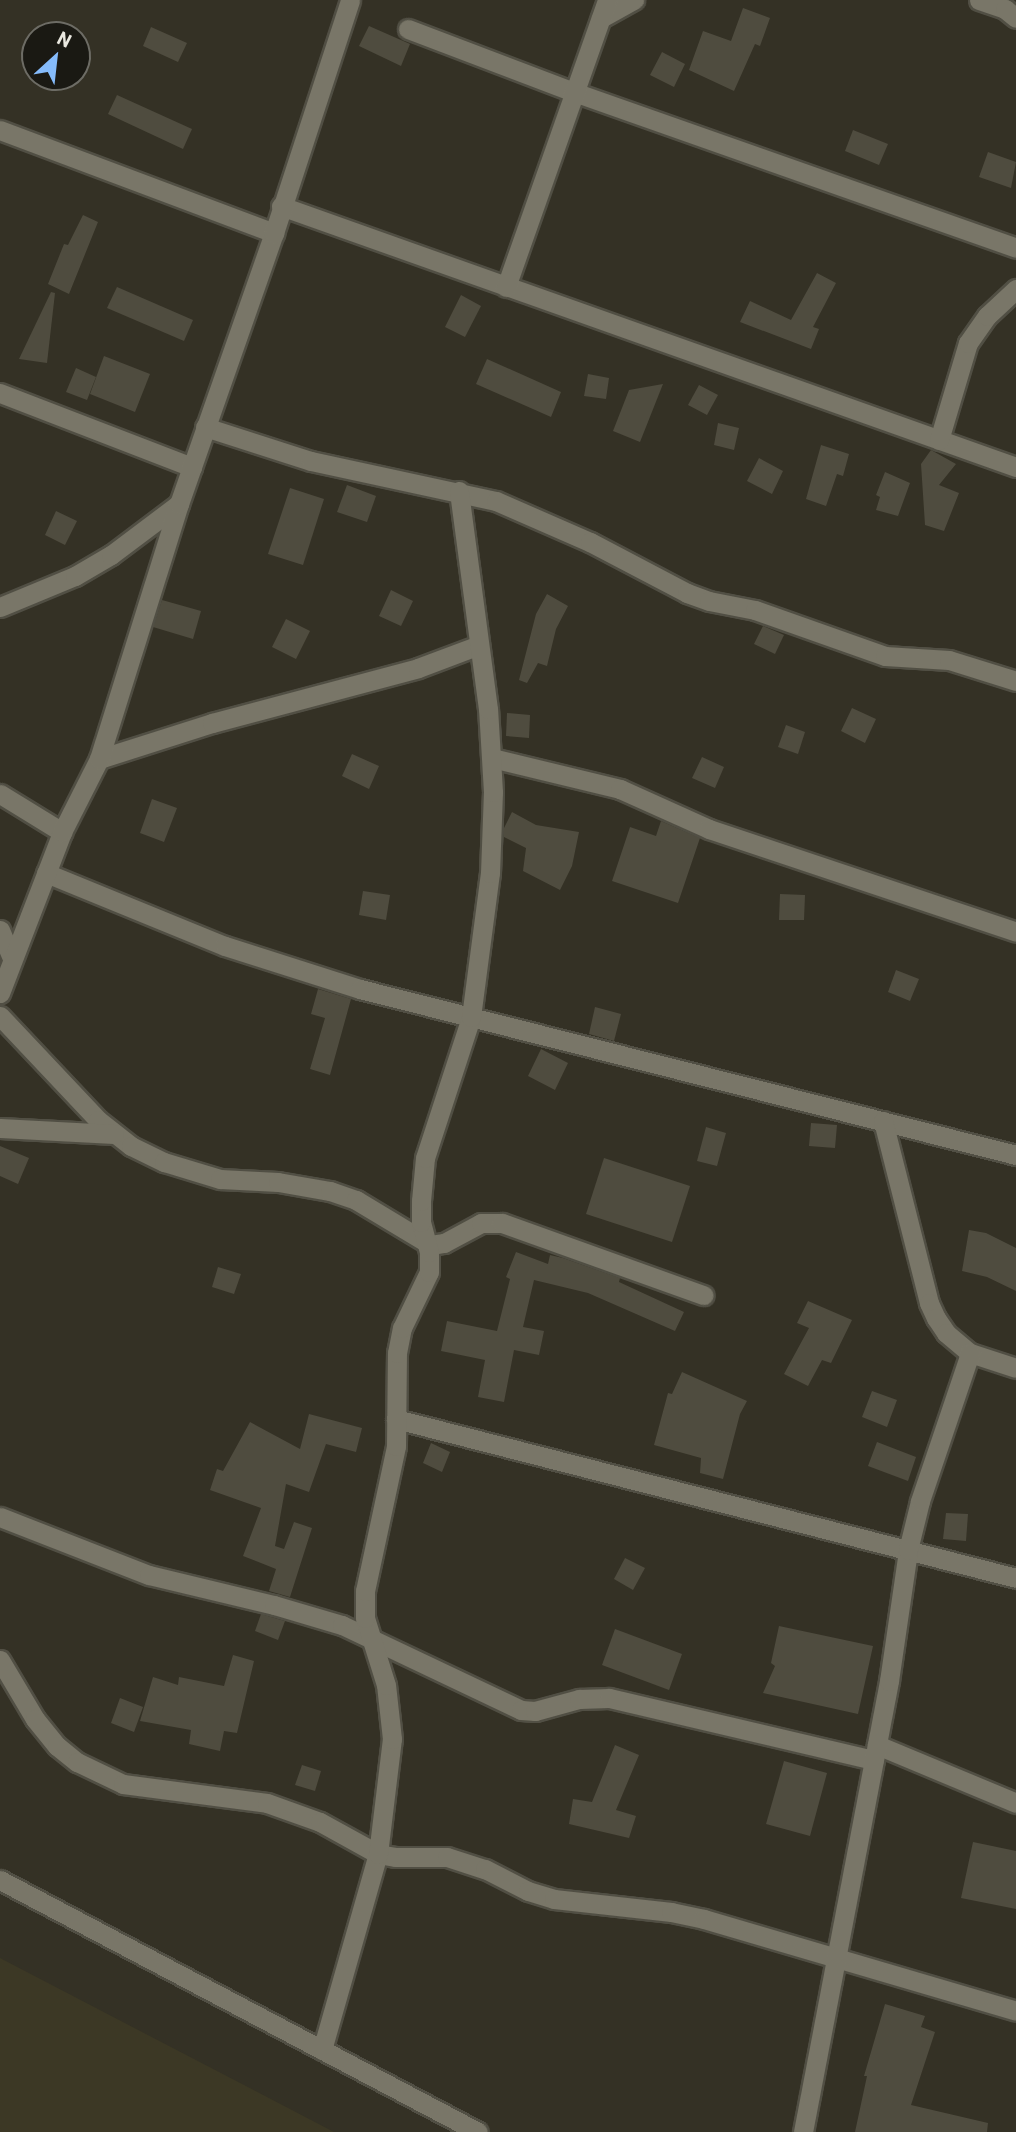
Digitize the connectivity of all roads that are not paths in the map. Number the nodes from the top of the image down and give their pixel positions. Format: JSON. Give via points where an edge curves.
{"nodes":[{"id":1,"x":350,"y":0,"type":"edge"},
{"id":2,"x":634,"y":0,"type":"edge"},
{"id":3,"x":979,"y":0,"type":"edge"},
{"id":4,"x":604,"y":9,"type":"edge"},
{"id":5,"x":1016,"y":18,"type":"edge"},
{"id":6,"x":408,"y":29,"type":"dead end"},
{"id":7,"x":574,"y":92,"type":"junction"},
{"id":8,"x":0,"y":130,"type":"edge"},
{"id":9,"x":281,"y":206,"type":"junction"},
{"id":10,"x":274,"y":233,"type":"junction"},
{"id":11,"x":1016,"y":248,"type":"edge"},
{"id":12,"x":506,"y":287,"type":"junction"},
{"id":13,"x":1016,"y":289,"type":"edge"},
{"id":14,"x":0,"y":393,"type":"edge"},
{"id":15,"x":205,"y":427,"type":"junction"},
{"id":16,"x":939,"y":440,"type":"junction"},
{"id":17,"x":192,"y":467,"type":"junction"},
{"id":18,"x":1016,"y":467,"type":"edge"},
{"id":19,"x":460,"y":491,"type":"junction"},
{"id":20,"x":178,"y":504,"type":"junction"},
{"id":21,"x":0,"y":607,"type":"edge"},
{"id":22,"x":480,"y":645,"type":"junction"},
{"id":23,"x":1016,"y":681,"type":"edge"},
{"id":24,"x":492,"y":758,"type":"junction"},
{"id":25,"x":99,"y":759,"type":"junction"},
{"id":26,"x":0,"y":794,"type":"edge"},
{"id":27,"x":62,"y":832,"type":"junction"},
{"id":28,"x":46,"y":873,"type":"junction"},
{"id":29,"x":0,"y":930,"type":"edge"},
{"id":30,"x":1016,"y":932,"type":"edge"},
{"id":31,"x":12,"y":958,"type":"junction"},
{"id":32,"x":1,"y":990,"type":"edge"},
{"id":33,"x":0,"y":1016,"type":"edge"},
{"id":34,"x":471,"y":1017,"type":"junction"},
{"id":35,"x":883,"y":1121,"type":"junction"},
{"id":36,"x":0,"y":1128,"type":"edge"},
{"id":37,"x":114,"y":1134,"type":"junction"},
{"id":38,"x":1016,"y":1155,"type":"edge"},
{"id":39,"x":425,"y":1244,"type":"junction"},
{"id":40,"x":703,"y":1296,"type":"dead end"},
{"id":41,"x":970,"y":1353,"type":"junction"},
{"id":42,"x":1016,"y":1368,"type":"edge"},
{"id":43,"x":396,"y":1419,"type":"junction"},
{"id":44,"x":0,"y":1517,"type":"edge"},
{"id":45,"x":908,"y":1550,"type":"junction"},
{"id":46,"x":1016,"y":1578,"type":"edge"},
{"id":47,"x":369,"y":1636,"type":"junction"},
{"id":48,"x":0,"y":1660,"type":"edge"},
{"id":49,"x":876,"y":1753,"type":"junction"},
{"id":50,"x":1016,"y":1803,"type":"edge"},
{"id":51,"x":378,"y":1854,"type":"junction"},
{"id":52,"x":0,"y":1880,"type":"edge"},
{"id":53,"x":838,"y":1958,"type":"junction"},
{"id":54,"x":1016,"y":2011,"type":"edge"},
{"id":55,"x":322,"y":2050,"type":"junction"},
{"id":56,"x":478,"y":2132,"type":"edge"},
{"id":57,"x":803,"y":2132,"type":"edge"}],
"edges":[{"from":1,"to":9,"type":"street"},
{"from":2,"to":4,"type":"street"},
{"from":3,"to":5,"type":"street"},
{"from":4,"to":7,"type":"street"},
{"from":6,"to":7,"type":"street"},
{"from":7,"to":11,"type":"street"},
{"from":7,"to":12,"type":"street"},
{"from":8,"to":10,"type":"street"},
{"from":9,"to":10,"type":"street"},
{"from":9,"to":12,"type":"street"},
{"from":10,"to":15,"type":"street"},
{"from":12,"to":16,"type":"street"},
{"from":13,"to":16,"type":"street","via":[[987,316],[968,343]]},
{"from":14,"to":17,"type":"street"},
{"from":15,"to":17,"type":"street"},
{"from":15,"to":19,"type":"street","via":[[311,461]]},
{"from":16,"to":18,"type":"street"},
{"from":17,"to":20,"type":"street"},
{"from":19,"to":22,"type":"street"},
{"from":19,"to":23,"type":"street","via":[[544,521],[709,601],[755,610],[885,656],[949,660]]},
{"from":20,"to":21,"type":"street","via":[[93,566]]},
{"from":20,"to":25,"type":"street"},
{"from":22,"to":24,"type":"street"},
{"from":22,"to":25,"type":"street","via":[[418,668],[212,723]]},
{"from":24,"to":30,"type":"street","via":[[629,792],[709,829]]},
{"from":24,"to":34,"type":"street","via":[[490,873]]},
{"from":25,"to":27,"type":"street"},
{"from":26,"to":27,"type":"street"},
{"from":27,"to":28,"type":"street"},
{"from":28,"to":31,"type":"street"},
{"from":28,"to":34,"type":"street","via":[[292,968]]},
{"from":29,"to":31,"type":"street"},
{"from":31,"to":32,"type":"street"},
{"from":33,"to":37,"type":"street"},
{"from":34,"to":35,"type":"street"},
{"from":34,"to":39,"type":"street","via":[[425,1158],[421,1201]]},
{"from":35,"to":38,"type":"street"},
{"from":35,"to":41,"type":"street","via":[[929,1303],[946,1333]]},
{"from":36,"to":37,"type":"street"},
{"from":37,"to":39,"type":"street","via":[[147,1155],[191,1172],[304,1186],[356,1200]]},
{"from":39,"to":40,"type":"street","via":[[444,1243],[481,1223],[502,1223]]},
{"from":39,"to":43,"type":"street","via":[[429,1272],[407,1312],[397,1353]]},
{"from":41,"to":42,"type":"street"},
{"from":41,"to":45,"type":"street"},
{"from":43,"to":45,"type":"street"},
{"from":43,"to":47,"type":"street","via":[[396,1446],[365,1591]]},
{"from":44,"to":47,"type":"street","via":[[149,1575],[311,1614]]},
{"from":45,"to":46,"type":"street"},
{"from":45,"to":49,"type":"street"},
{"from":47,"to":49,"type":"street","via":[[508,1707],[550,1709],[579,1699],[609,1698]]},
{"from":47,"to":51,"type":"street","via":[[386,1685],[392,1740]]},
{"from":48,"to":51,"type":"street","via":[[45,1733],[99,1775],[123,1784],[267,1803],[320,1822]]},
{"from":49,"to":50,"type":"street"},
{"from":49,"to":53,"type":"street"},
{"from":51,"to":53,"type":"street","via":[[447,1857],[554,1899],[671,1912]]},
{"from":51,"to":55,"type":"street"},
{"from":52,"to":55,"type":"street"},
{"from":53,"to":54,"type":"street"},
{"from":53,"to":57,"type":"street"},
{"from":55,"to":56,"type":"street"}]}
